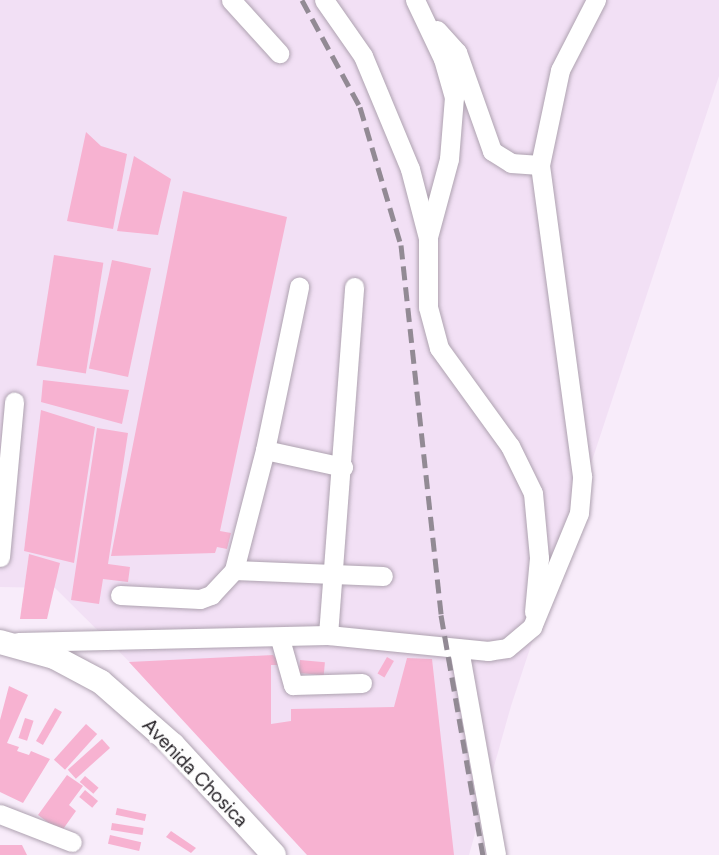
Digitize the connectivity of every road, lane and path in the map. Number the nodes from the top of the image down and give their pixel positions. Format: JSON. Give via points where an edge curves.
{"nodes":[{"id":1,"x":231,"y":0,"type":"edge"},
{"id":2,"x":324,"y":0,"type":"edge"},
{"id":3,"x":596,"y":0,"type":"edge"},
{"id":4,"x":420,"y":8,"type":"edge"},
{"id":5,"x":279,"y":53,"type":"dead end"},
{"id":6,"x":540,"y":165,"type":"junction"},
{"id":7,"x":428,"y":238,"type":"junction"},
{"id":8,"x":299,"y":287,"type":"dead end"},
{"id":9,"x":354,"y":287,"type":"dead end"},
{"id":10,"x":14,"y":402,"type":"dead end"},
{"id":11,"x":265,"y":450,"type":"junction"},
{"id":12,"x":343,"y":467,"type":"junction"},
{"id":13,"x":0,"y":557,"type":"edge"},
{"id":14,"x":234,"y":570,"type":"junction"},
{"id":15,"x":331,"y":576,"type":"junction"},
{"id":16,"x":383,"y":576,"type":"dead end"},
{"id":17,"x":120,"y":596,"type":"dead end"},
{"id":18,"x":532,"y":627,"type":"junction"},
{"id":19,"x":328,"y":635,"type":"junction"},
{"id":20,"x":280,"y":639,"type":"junction"},
{"id":21,"x":1,"y":642,"type":"edge"},
{"id":22,"x":453,"y":649,"type":"junction"},
{"id":23,"x":362,"y":683,"type":"dead end"},
{"id":24,"x":0,"y":814,"type":"edge"},
{"id":25,"x":72,"y":842,"type":"dead end"},
{"id":26,"x":274,"y":855,"type":"edge"},
{"id":27,"x":496,"y":855,"type":"edge"}],
"edges":[{"from":1,"to":5,"type":"street"},
{"from":2,"to":7,"type":"street","via":[[363,56],[410,169]]},
{"from":3,"to":6,"type":"street","via":[[560,70]]},
{"from":4,"to":6,"type":"street","via":[[457,52],[492,151],[511,163]]},
{"from":4,"to":7,"type":"street","via":[[454,97],[449,159]]},
{"from":6,"to":18,"type":"street","via":[[582,476],[579,513]]},
{"from":7,"to":18,"type":"street","via":[[428,307],[439,348],[510,446],[533,493],[539,558]]},
{"from":8,"to":11,"type":"street"},
{"from":9,"to":12,"type":"street"},
{"from":10,"to":13,"type":"street"},
{"from":11,"to":12,"type":"street"},
{"from":11,"to":14,"type":"street"},
{"from":12,"to":15,"type":"street"},
{"from":14,"to":15,"type":"street"},
{"from":14,"to":17,"type":"street","via":[[211,595],[200,598]]},
{"from":15,"to":16,"type":"street"},
{"from":15,"to":19,"type":"street"},
{"from":18,"to":22,"type":"street","via":[[507,648]]},
{"from":19,"to":20,"type":"street"},
{"from":19,"to":22,"type":"street"},
{"from":20,"to":21,"type":"street"},
{"from":20,"to":23,"type":"street","via":[[293,685]]},
{"from":21,"to":26,"type":"main road","name":"Avenida Chosica","via":[[54,657],[101,682],[173,745]]},
{"from":22,"to":27,"type":"street"},
{"from":24,"to":25,"type":"street"}]}
